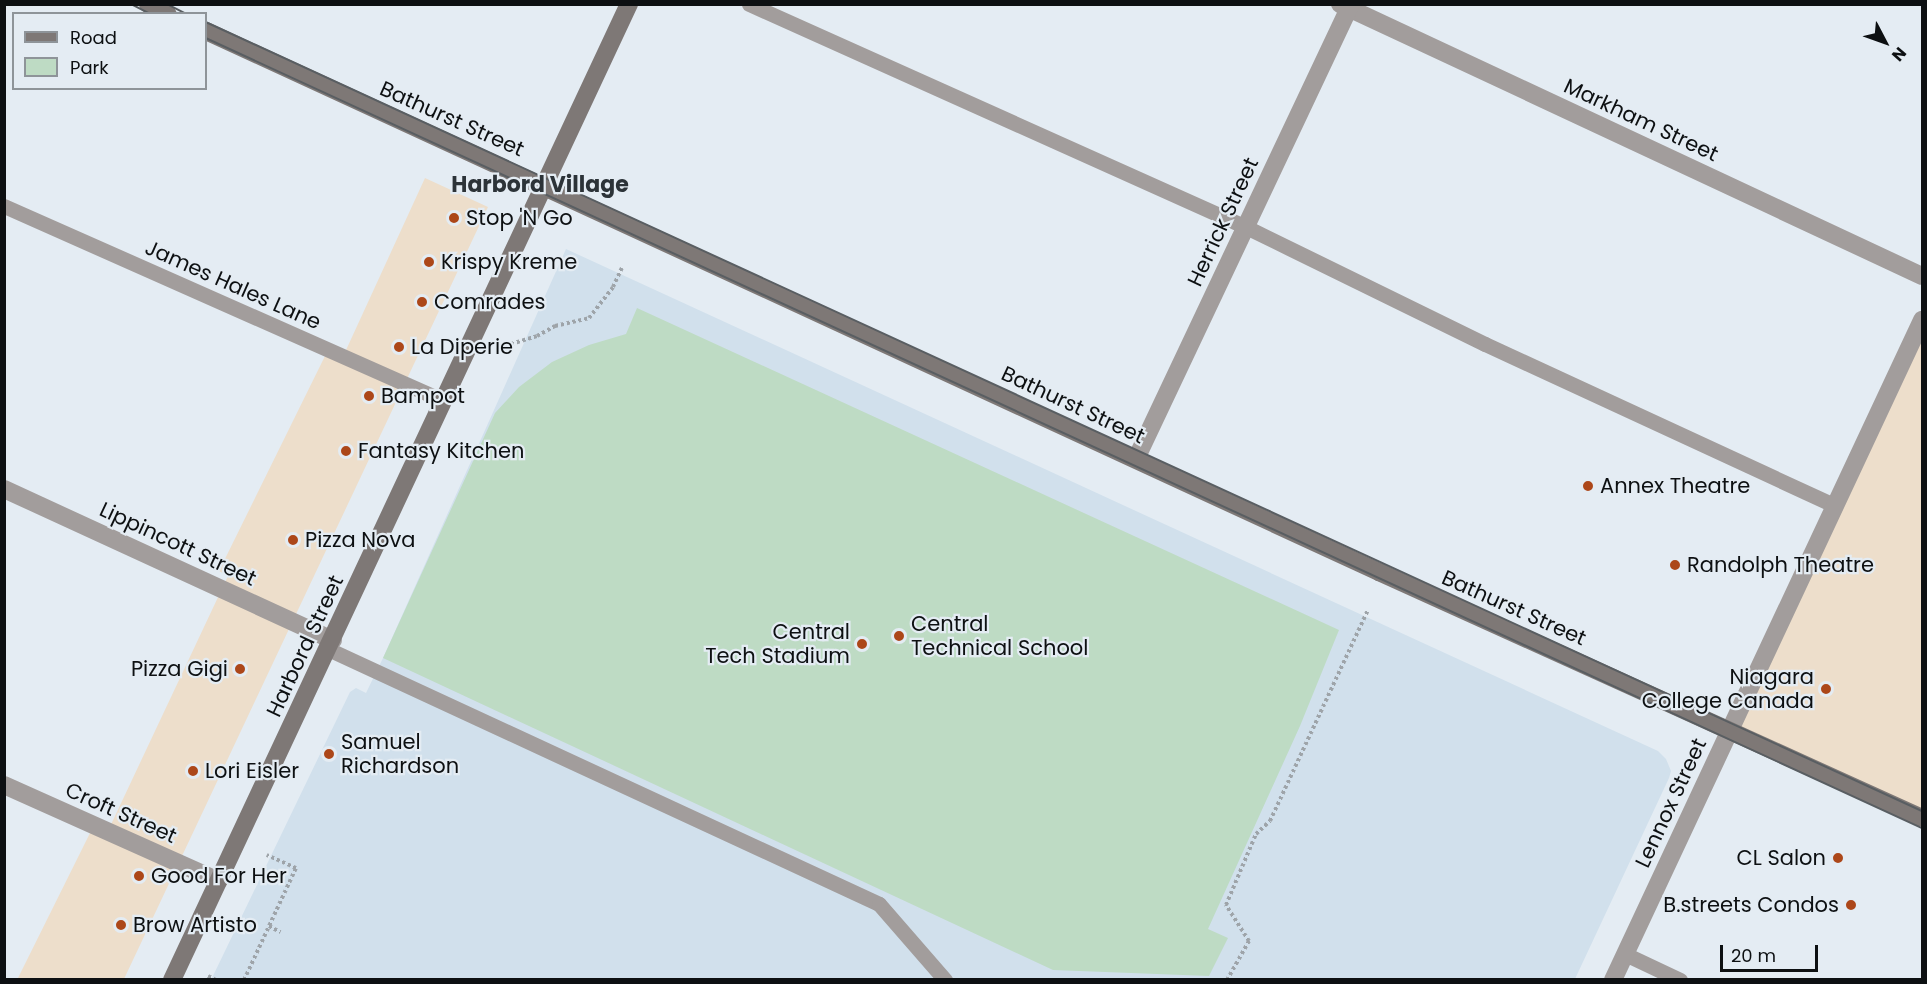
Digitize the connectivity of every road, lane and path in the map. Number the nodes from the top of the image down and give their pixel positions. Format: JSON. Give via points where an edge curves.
{"nodes":[{"id":1,"x":148,"y":4,"type":"edge"},
{"id":2,"x":629,"y":4,"type":"edge"},
{"id":3,"x":749,"y":4,"type":"edge"},
{"id":4,"x":1347,"y":6,"type":"edge"},
{"id":5,"x":164,"y":12,"type":"edge"},
{"id":6,"x":207,"y":31,"type":"edge"},
{"id":7,"x":544,"y":185,"type":"junction"},
{"id":8,"x":4,"y":206,"type":"edge"},
{"id":9,"x":1246,"y":227,"type":"junction"},
{"id":10,"x":622,"y":268,"type":"dead end"},
{"id":11,"x":1923,"y":276,"type":"edge"},
{"id":12,"x":1923,"y":320,"type":"edge"},
{"id":13,"x":511,"y":344,"type":"dead end"},
{"id":14,"x":444,"y":401,"type":"junction"},
{"id":15,"x":1136,"y":459,"type":"junction"},
{"id":16,"x":4,"y":489,"type":"edge"},
{"id":17,"x":1835,"y":506,"type":"junction"},
{"id":18,"x":1368,"y":610,"type":"dead end"},
{"id":19,"x":330,"y":645,"type":"junction"},
{"id":20,"x":1730,"y":730,"type":"junction"},
{"id":21,"x":4,"y":785,"type":"edge"},
{"id":22,"x":1923,"y":818,"type":"edge"},
{"id":23,"x":267,"y":855,"type":"dead end"},
{"id":24,"x":219,"y":881,"type":"junction"},
{"id":25,"x":268,"y":927,"type":"junction"},
{"id":26,"x":280,"y":932,"type":"dead end"},
{"id":27,"x":1624,"y":954,"type":"junction"},
{"id":28,"x":208,"y":976,"type":"dead end"},
{"id":29,"x":172,"y":980,"type":"edge"},
{"id":30,"x":216,"y":980,"type":"edge"},
{"id":31,"x":244,"y":980,"type":"edge"},
{"id":32,"x":945,"y":980,"type":"edge"},
{"id":33,"x":1227,"y":980,"type":"edge"},
{"id":34,"x":1612,"y":980,"type":"edge"},
{"id":35,"x":1680,"y":980,"type":"edge"}],
"edges":[{"from":1,"to":5,"type":"main road"},
{"from":2,"to":7,"type":"main road","name":"Harbord Street"},
{"from":3,"to":9,"type":"lane"},
{"from":4,"to":9,"type":"street","name":"Herrick Street"},
{"from":4,"to":11,"type":"street","name":"Markham Street"},
{"from":6,"to":7,"type":"main road","name":"Bathurst Street"},
{"from":7,"to":14,"type":"main road","name":"Harbord Street"},
{"from":7,"to":15,"type":"main road","name":"Bathurst Street"},
{"from":8,"to":14,"type":"lane","name":"James Hales Lane"},
{"from":9,"to":15,"type":"street","name":"Herrick Street"},
{"from":9,"to":17,"type":"lane","via":[[1485,344]]},
{"from":10,"to":13,"type":"path","via":[[589,318],[555,326]]},
{"from":12,"to":17,"type":"street","name":"Lennox Street"},
{"from":14,"to":19,"type":"main road","name":"Harbord Street"},
{"from":15,"to":20,"type":"main road","name":"Bathurst Street"},
{"from":16,"to":19,"type":"street","name":"Lippincott Street"},
{"from":17,"to":20,"type":"street","name":"Lennox Street"},
{"from":18,"to":33,"type":"path","via":[[1270,821],[1256,834],[1226,905],[1249,941]]},
{"from":19,"to":24,"type":"main road","name":"Harbord Street"},
{"from":19,"to":32,"type":"lane","via":[[879,904]]},
{"from":20,"to":22,"type":"main road","name":"Bathurst Street"},
{"from":20,"to":27,"type":"street","name":"Lennox Street"},
{"from":21,"to":24,"type":"street","name":"Croft Street"},
{"from":23,"to":25,"type":"path","via":[[296,868]]},
{"from":24,"to":29,"type":"main road","name":"Harbord Street"},
{"from":25,"to":26,"type":"path"},
{"from":25,"to":31,"type":"path"},
{"from":27,"to":34,"type":"street","name":"Lennox Street"},
{"from":27,"to":35,"type":"lane"},
{"from":28,"to":30,"type":"path"}]}
